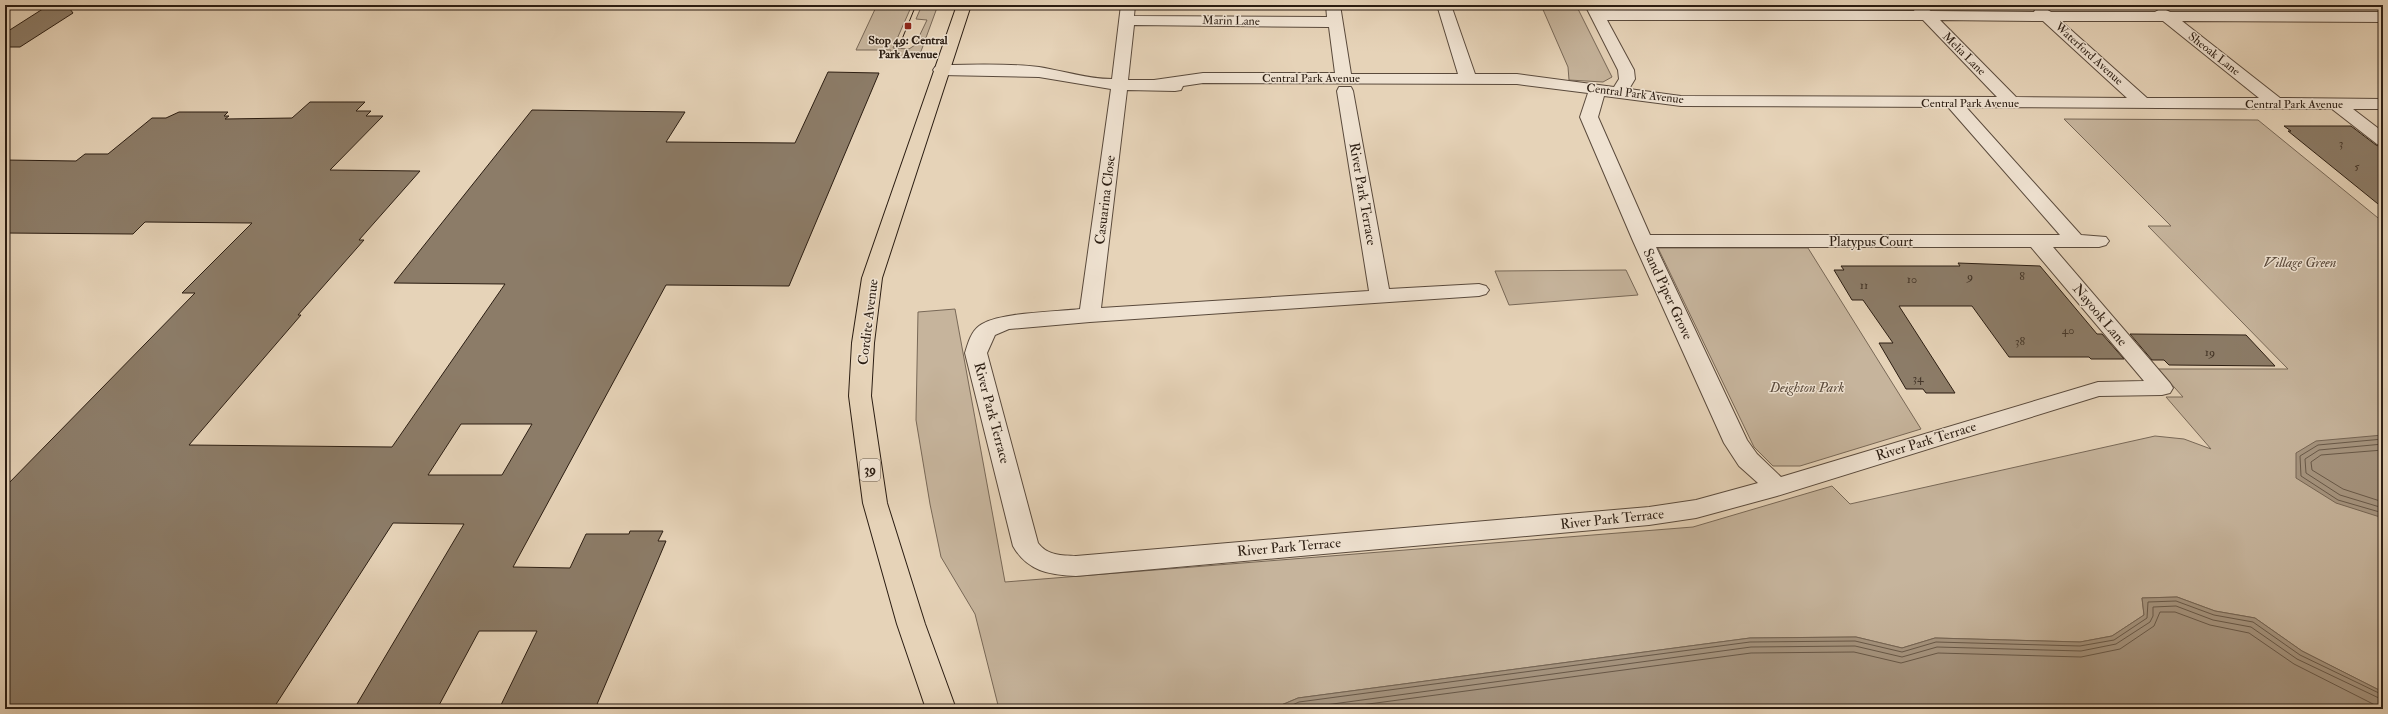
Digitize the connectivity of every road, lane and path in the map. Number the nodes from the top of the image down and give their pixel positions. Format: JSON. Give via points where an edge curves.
{"nodes":[{"id":1,"x":964,"y":5,"type":"edge"},
{"id":2,"x":1333,"y":5,"type":"edge"},
{"id":3,"x":1444,"y":5,"type":"edge"},
{"id":4,"x":2034,"y":5,"type":"edge"},
{"id":5,"x":2152,"y":5,"type":"edge"},
{"id":6,"x":2277,"y":5,"type":"edge"},
{"id":7,"x":1595,"y":10,"type":"edge"},
{"id":8,"x":1794,"y":10,"type":"edge"},
{"id":9,"x":1921,"y":10,"type":"edge"},
{"id":10,"x":1127,"y":13,"type":"edge"},
{"id":11,"x":2046,"y":16,"type":"junction"},
{"id":12,"x":2166,"y":16,"type":"junction"},
{"id":13,"x":2294,"y":16,"type":"junction"},
{"id":14,"x":2383,"y":17,"type":"edge"},
{"id":15,"x":1336,"y":22,"type":"junction"},
{"id":16,"x":941,"y":70,"type":"junction"},
{"id":17,"x":1468,"y":79,"type":"junction"},
{"id":18,"x":1119,"y":84,"type":"junction"},
{"id":19,"x":1345,"y":85,"type":"junction"},
{"id":20,"x":1559,"y":86,"type":"junction"},
{"id":21,"x":1598,"y":89,"type":"junction"},
{"id":22,"x":1619,"y":92,"type":"junction"},
{"id":23,"x":1953,"y":102,"type":"junction"},
{"id":24,"x":2012,"y":103,"type":"junction"},
{"id":25,"x":2144,"y":104,"type":"junction"},
{"id":26,"x":2276,"y":104,"type":"junction"},
{"id":27,"x":2336,"y":104,"type":"junction"},
{"id":28,"x":2383,"y":104,"type":"edge"},
{"id":29,"x":2383,"y":140,"type":"edge"},
{"id":30,"x":1643,"y":241,"type":"junction"},
{"id":31,"x":2038,"y":241,"type":"junction"},
{"id":32,"x":2076,"y":241,"type":"junction"},
{"id":33,"x":2099,"y":241,"type":"dead end"},
{"id":34,"x":1479,"y":290,"type":"dead end"},
{"id":35,"x":1380,"y":296,"type":"junction"},
{"id":36,"x":1090,"y":316,"type":"junction"},
{"id":37,"x":2162,"y":388,"type":"joint"},
{"id":38,"x":1777,"y":487,"type":"junction"},
{"id":39,"x":941,"y":709,"type":"edge"}],
"edges":[{"from":1,"to":16,"type":"main road","name":"Cordite Avenue","number":"39"},
{"from":2,"to":15,"type":"street","name":"River Park Terrace"},
{"from":3,"to":17,"type":"street"},
{"from":4,"to":11,"type":"street","name":"Waterford Avenue"},
{"from":5,"to":12,"type":"street","name":"Sheoak Lane"},
{"from":6,"to":13,"type":"street"},
{"from":7,"to":8,"type":"street"},
{"from":7,"to":22,"type":"street","via":[[1626,70],[1627,79]]},
{"from":8,"to":9,"type":"street"},
{"from":9,"to":11,"type":"street"},
{"from":9,"to":24,"type":"street","name":"Melia Lane"},
{"from":10,"to":15,"type":"street","name":"Marin Lane"},
{"from":10,"to":18,"type":"street","name":"Casuarina Close"},
{"from":11,"to":12,"type":"street"},
{"from":11,"to":25,"type":"street","name":"Waterford Avenue"},
{"from":12,"to":13,"type":"street"},
{"from":12,"to":26,"type":"street","name":"Sheoak Lane"},
{"from":13,"to":14,"type":"street"},
{"from":15,"to":19,"type":"street","name":"River Park Terrace"},
{"from":16,"to":18,"type":"street","name":"Central Park Avenue","via":[[1039,72],[1100,84]]},
{"from":16,"to":39,"type":"main road","name":"Cordite Avenue","number":"39","via":[[872,278],[863,342],[860,396],[875,504],[911,624]]},
{"from":17,"to":19,"type":"street","name":"Central Park Avenue"},
{"from":17,"to":20,"type":"street","name":"Central Park Avenue","via":[[1517,79]]},
{"from":18,"to":19,"type":"street","name":"Central Park Avenue","via":[[1160,84],[1208,91]]},
{"from":18,"to":36,"type":"street","name":"Casuarina Close"},
{"from":19,"to":20,"type":"street","name":"Central Park Avenue","via":[[1525,91]]},
{"from":19,"to":35,"type":"street","name":"River Park Terrace"},
{"from":20,"to":21,"type":"street","name":"Central Park Avenue"},
{"from":21,"to":22,"type":"street","name":"Central Park Avenue"},
{"from":21,"to":30,"type":"street","name":"Sand Piper Grove","via":[[1589,117]]},
{"from":22,"to":23,"type":"street","name":"Central Park Avenue","via":[[1681,101]]},
{"from":23,"to":24,"type":"street","name":"Central Park Avenue"},
{"from":23,"to":32,"type":"street"},
{"from":24,"to":25,"type":"street","name":"Central Park Avenue"},
{"from":25,"to":26,"type":"street","name":"Central Park Avenue"},
{"from":26,"to":27,"type":"street","name":"Central Park Avenue"},
{"from":27,"to":28,"type":"street","name":"Central Park Avenue"},
{"from":27,"to":29,"type":"street"},
{"from":30,"to":31,"type":"street","name":"Platypus Court"},
{"from":30,"to":38,"type":"street","name":"Sand Piper Grove","via":[[1736,444],[1748,460]]},
{"from":31,"to":32,"type":"street","name":"Platypus Court"},
{"from":31,"to":37,"type":"street","name":"Nayook Lane"},
{"from":32,"to":33,"type":"street","name":"Platypus Court"},
{"from":34,"to":35,"type":"street","name":"River Park Terrace"},
{"from":35,"to":36,"type":"street","name":"River Park Terrace"},
{"from":36,"to":38,"type":"street","name":"River Park Terrace","via":[[1006,323],[987,330],[977,346],[976,353],[1026,546],[1040,560],[1055,565],[1076,566],[1649,516],[1696,509]]},
{"from":37,"to":38,"type":"street","name":"River Park Terrace","via":[[2098,389]]}]}
